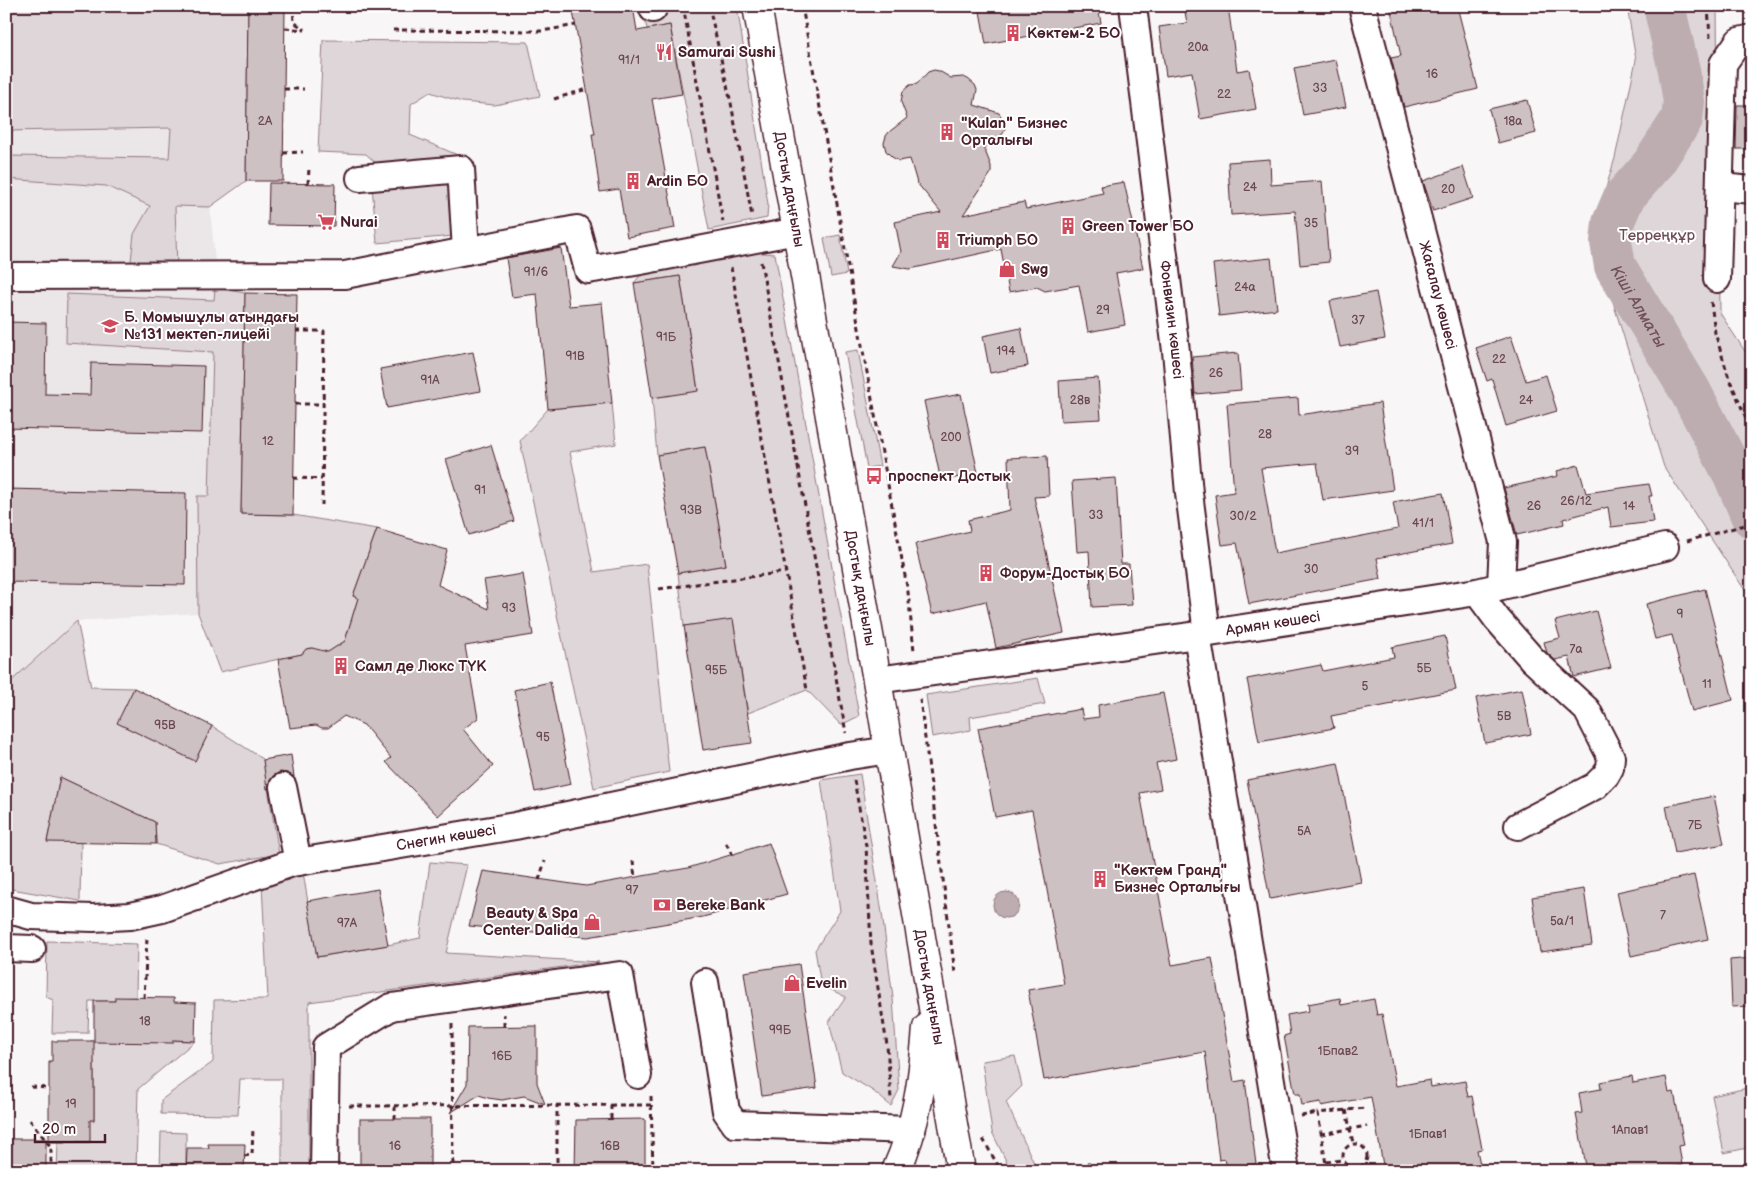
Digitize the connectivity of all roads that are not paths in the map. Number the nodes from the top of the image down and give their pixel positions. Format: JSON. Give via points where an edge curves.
{"nodes":[{"id":1,"x":756,"y":6,"type":"edge"},
{"id":2,"x":1133,"y":6,"type":"edge"},
{"id":3,"x":1362,"y":6,"type":"edge"},
{"id":4,"x":1752,"y":38,"type":"edge"},
{"id":5,"x":360,"y":178,"type":"dead end"},
{"id":6,"x":1720,"y":187,"type":"junction"},
{"id":7,"x":1752,"y":190,"type":"edge"},
{"id":8,"x":797,"y":231,"type":"junction"},
{"id":9,"x":466,"y":251,"type":"junction"},
{"id":10,"x":6,"y":276,"type":"edge"},
{"id":11,"x":1717,"y":279,"type":"dead end"},
{"id":12,"x":1665,"y":547,"type":"road end"},
{"id":13,"x":1489,"y":589,"type":"junction"},
{"id":14,"x":1202,"y":634,"type":"junction"},
{"id":15,"x":877,"y":680,"type":"junction"},
{"id":16,"x":889,"y":750,"type":"junction"},
{"id":17,"x":283,"y":787,"type":"dead end"},
{"id":18,"x":1518,"y":826,"type":"dead end"},
{"id":19,"x":298,"y":862,"type":"junction"},
{"id":20,"x":12,"y":916,"type":"edge"},
{"id":21,"x":6,"y":948,"type":"edge"},
{"id":22,"x":32,"y":949,"type":"dead end"},
{"id":23,"x":929,"y":980,"type":"junction"},
{"id":24,"x":706,"y":982,"type":"dead end"},
{"id":25,"x":638,"y":1075,"type":"road end"},
{"id":26,"x":951,"y":1113,"type":"junction"},
{"id":27,"x":903,"y":1129,"type":"junction"},
{"id":28,"x":324,"y":1171,"type":"edge"},
{"id":29,"x":896,"y":1171,"type":"edge"},
{"id":30,"x":961,"y":1171,"type":"edge"},
{"id":31,"x":981,"y":1171,"type":"edge"},
{"id":32,"x":1286,"y":1171,"type":"edge"}],
"edges":[{"from":1,"to":8,"type":"main road","name":"Достық даңғылы"},
{"from":2,"to":14,"type":"street","name":"Фонвизин көшесі","via":[[1176,351]]},
{"from":3,"to":13,"type":"street","name":"Жағалау көшесі","via":[[1503,542]]},
{"from":4,"to":6,"type":"street","via":[[1739,41],[1723,64]]},
{"from":5,"to":9,"type":"street","via":[[460,169]]},
{"from":6,"to":7,"type":"street"},
{"from":6,"to":11,"type":"street"},
{"from":8,"to":9,"type":"street","via":[[588,270],[577,229]]},
{"from":8,"to":15,"type":"main road","name":"Достық даңғылы"},
{"from":9,"to":10,"type":"street","via":[[345,274]]},
{"from":12,"to":13,"type":"street","name":"Армян көшесі"},
{"from":13,"to":14,"type":"street","name":"Армян көшесі"},
{"from":13,"to":18,"type":"street","via":[[1497,619],[1532,659],[1587,710],[1611,758],[1610,768],[1595,786]]},
{"from":14,"to":15,"type":"street","name":"Армян көшесі"},
{"from":14,"to":32,"type":"street","name":"Фонвизин көшесі"},
{"from":15,"to":16,"type":"main road","name":"Достық даңғылы"},
{"from":16,"to":19,"type":"street","name":"Снегин көшесі","via":[[515,826]]},
{"from":16,"to":23,"type":"main road","name":"Достық даңғылы"},
{"from":17,"to":19,"type":"street"},
{"from":19,"to":20,"type":"street","name":"Снегин көшесі","via":[[162,909],[130,916]]},
{"from":21,"to":22,"type":"street"},
{"from":23,"to":26,"type":"main road","name":"Достық даңғылы"},
{"from":23,"to":27,"type":"main road","via":[[921,1088]]},
{"from":24,"to":27,"type":"street","via":[[726,1111],[735,1124]]},
{"from":25,"to":28,"type":"street","via":[[620,974],[390,1007],[326,1047]]},
{"from":26,"to":30,"type":"main road","name":"Достық даңғылы"},
{"from":26,"to":31,"type":"main road"},
{"from":27,"to":29,"type":"main road","via":[[908,1145]]}]}
